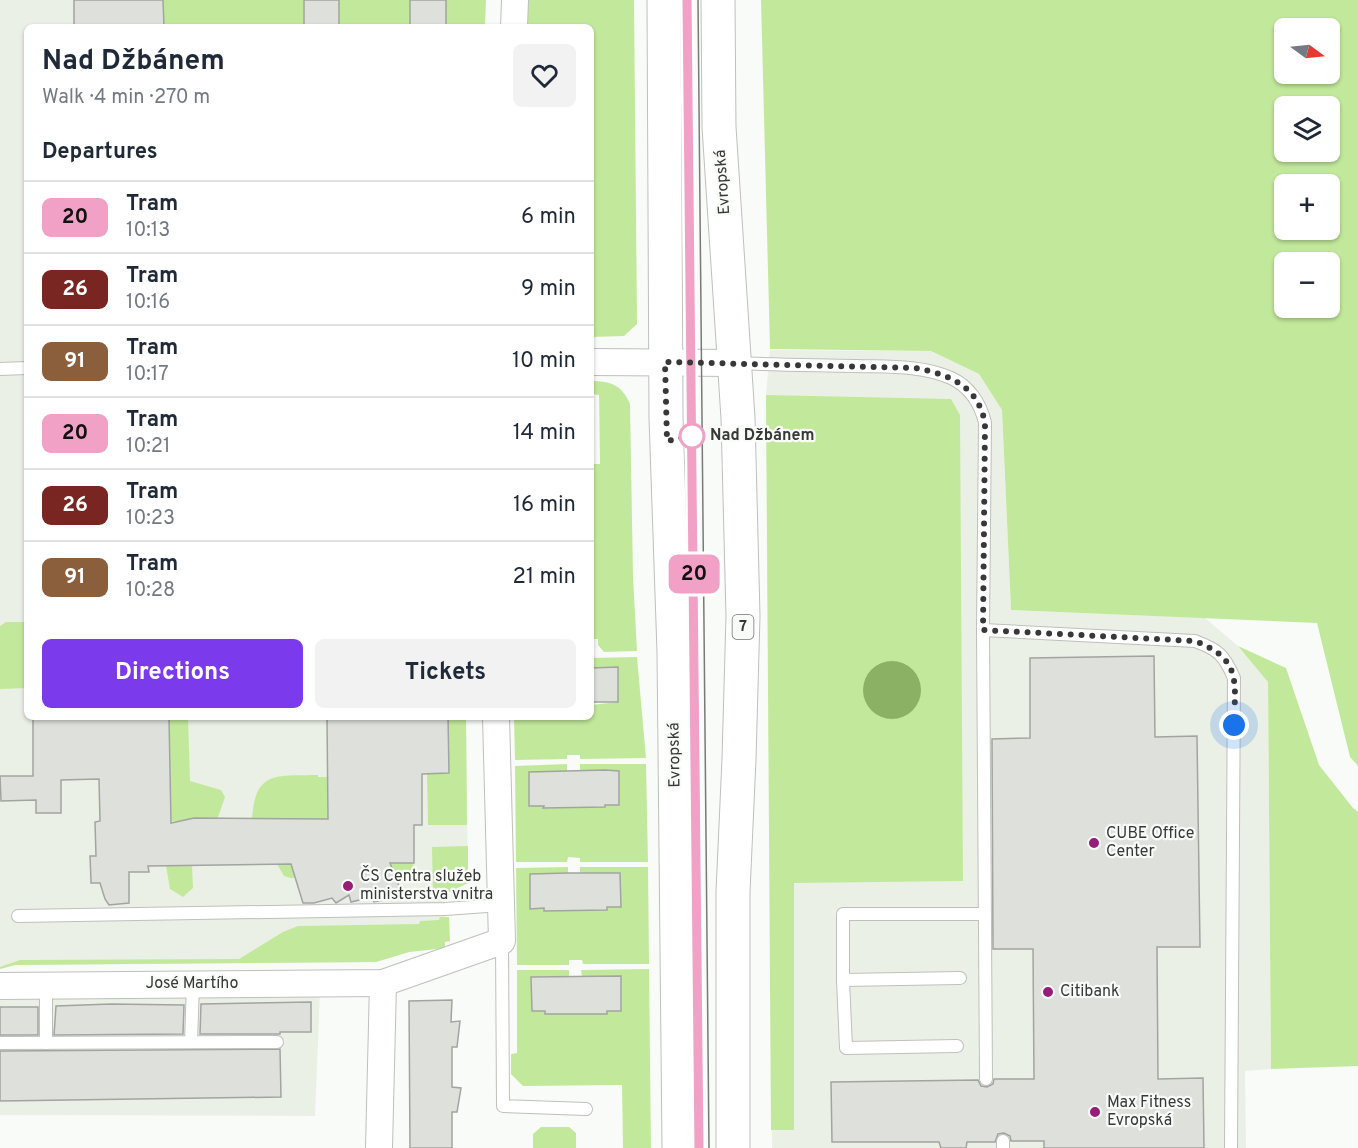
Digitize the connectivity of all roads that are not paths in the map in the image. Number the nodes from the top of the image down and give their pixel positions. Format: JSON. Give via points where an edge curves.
{"nodes":[{"id":1,"x":515,"y":0,"type":"edge"},
{"id":2,"x":664,"y":0,"type":"edge"},
{"id":3,"x":718,"y":0,"type":"edge"},
{"id":4,"x":514,"y":24,"type":"edge"},
{"id":5,"x":594,"y":362,"type":"edge"},
{"id":6,"x":665,"y":362,"type":"junction"},
{"id":7,"x":735,"y":363,"type":"junction"},
{"id":8,"x":24,"y":368,"type":"edge"},
{"id":9,"x":0,"y":369,"type":"edge"},
{"id":10,"x":983,"y":630,"type":"junction"},
{"id":11,"x":496,"y":720,"type":"edge"},
{"id":12,"x":501,"y":905,"type":"junction"},
{"id":13,"x":985,"y":914,"type":"junction"},
{"id":14,"x":18,"y":916,"type":"dead end"},
{"id":15,"x":502,"y":941,"type":"junction"},
{"id":16,"x":960,"y":978,"type":"dead end"},
{"id":17,"x":843,"y":980,"type":"junction"},
{"id":18,"x":383,"y":983,"type":"junction"},
{"id":19,"x":193,"y":984,"type":"junction"},
{"id":20,"x":46,"y":985,"type":"junction"},
{"id":21,"x":0,"y":986,"type":"edge"},
{"id":22,"x":191,"y":1042,"type":"junction"},
{"id":23,"x":277,"y":1042,"type":"dead end"},
{"id":24,"x":0,"y":1043,"type":"edge"},
{"id":25,"x":46,"y":1043,"type":"junction"},
{"id":26,"x":957,"y":1046,"type":"dead end"},
{"id":27,"x":986,"y":1079,"type":"dead end"},
{"id":28,"x":586,"y":1108,"type":"dead end"},
{"id":29,"x":378,"y":1148,"type":"edge"},
{"id":30,"x":679,"y":1148,"type":"edge"},
{"id":31,"x":734,"y":1148,"type":"edge"},
{"id":32,"x":1231,"y":1148,"type":"edge"}],
"edges":[{"from":1,"to":4,"type":"street"},
{"from":2,"to":6,"type":"main road","name":"Evropská"},
{"from":3,"to":7,"type":"main road","name":"Evropská","number":"7","via":[[719,128]]},
{"from":5,"to":6,"type":"street"},
{"from":6,"to":7,"type":"street"},
{"from":6,"to":30,"type":"main road","name":"Evropská","via":[[674,652]]},
{"from":7,"to":10,"type":"lane","via":[[916,368],[953,378],[967,389],[978,403],[985,423]]},
{"from":7,"to":31,"type":"main road","name":"Evropská","number":"7","via":[[743,616],[733,892]]},
{"from":8,"to":9,"type":"lane"},
{"from":10,"to":13,"type":"lane"},
{"from":10,"to":32,"type":"lane","via":[[1195,641],[1212,647],[1226,659],[1234,678]]},
{"from":11,"to":12,"type":"street"},
{"from":12,"to":14,"type":"lane"},
{"from":12,"to":15,"type":"street"},
{"from":13,"to":17,"type":"lane","via":[[843,914]]},
{"from":13,"to":27,"type":"lane"},
{"from":15,"to":18,"type":"street","name":"José Martího"},
{"from":15,"to":28,"type":"lane","via":[[503,1106]]},
{"from":16,"to":17,"type":"lane"},
{"from":17,"to":26,"type":"lane","via":[[846,1048]]},
{"from":18,"to":19,"type":"street","name":"José Martího"},
{"from":18,"to":29,"type":"street"},
{"from":19,"to":20,"type":"street","name":"José Martího"},
{"from":19,"to":22,"type":"lane"},
{"from":20,"to":21,"type":"street","name":"José Martího"},
{"from":20,"to":25,"type":"lane"},
{"from":22,"to":23,"type":"lane"},
{"from":22,"to":25,"type":"lane"},
{"from":24,"to":25,"type":"lane"}]}
